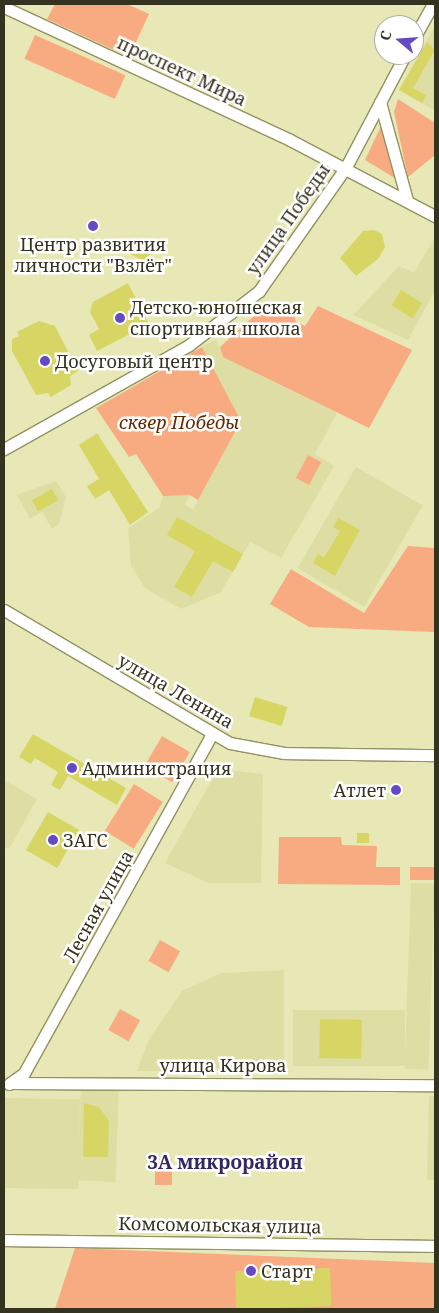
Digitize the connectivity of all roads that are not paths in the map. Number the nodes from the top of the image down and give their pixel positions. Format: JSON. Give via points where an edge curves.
{"nodes":[{"id":1,"x":433,"y":4,"type":"edge"},
{"id":2,"x":4,"y":7,"type":"edge"},
{"id":3,"x":424,"y":20,"type":"edge"},
{"id":4,"x":400,"y":65,"type":"edge"},
{"id":5,"x":380,"y":102,"type":"junction"},
{"id":6,"x":346,"y":167,"type":"junction"},
{"id":7,"x":407,"y":200,"type":"junction"},
{"id":8,"x":435,"y":216,"type":"edge"},
{"id":9,"x":4,"y":449,"type":"edge"},
{"id":10,"x":4,"y":610,"type":"edge"},
{"id":11,"x":212,"y":734,"type":"junction"},
{"id":12,"x":435,"y":755,"type":"edge"},
{"id":13,"x":7,"y":1084,"type":"edge"},
{"id":14,"x":435,"y":1085,"type":"edge"},
{"id":15,"x":4,"y":1240,"type":"edge"},
{"id":16,"x":435,"y":1246,"type":"edge"}],
"edges":[{"from":1,"to":3,"type":"street"},
{"from":2,"to":6,"type":"street","name":"проспект Мира"},
{"from":4,"to":5,"type":"street","name":"улица Победы"},
{"from":5,"to":6,"type":"street","name":"улица Победы"},
{"from":5,"to":7,"type":"street"},
{"from":6,"to":7,"type":"street","name":"проспект Мира"},
{"from":6,"to":9,"type":"street","name":"улица Победы","via":[[272,275],[238,310],[189,345]]},
{"from":7,"to":8,"type":"street","name":"проспект Мира"},
{"from":10,"to":11,"type":"street","name":"улица Ленина"},
{"from":11,"to":12,"type":"street","name":"улица Ленина","via":[[240,746],[284,753]]},
{"from":11,"to":13,"type":"street","name":"Лесная улица","via":[[24,1073]]},
{"from":13,"to":14,"type":"street","name":"улица Кирова"},
{"from":15,"to":16,"type":"street","name":"Комсомольская улица"}]}
